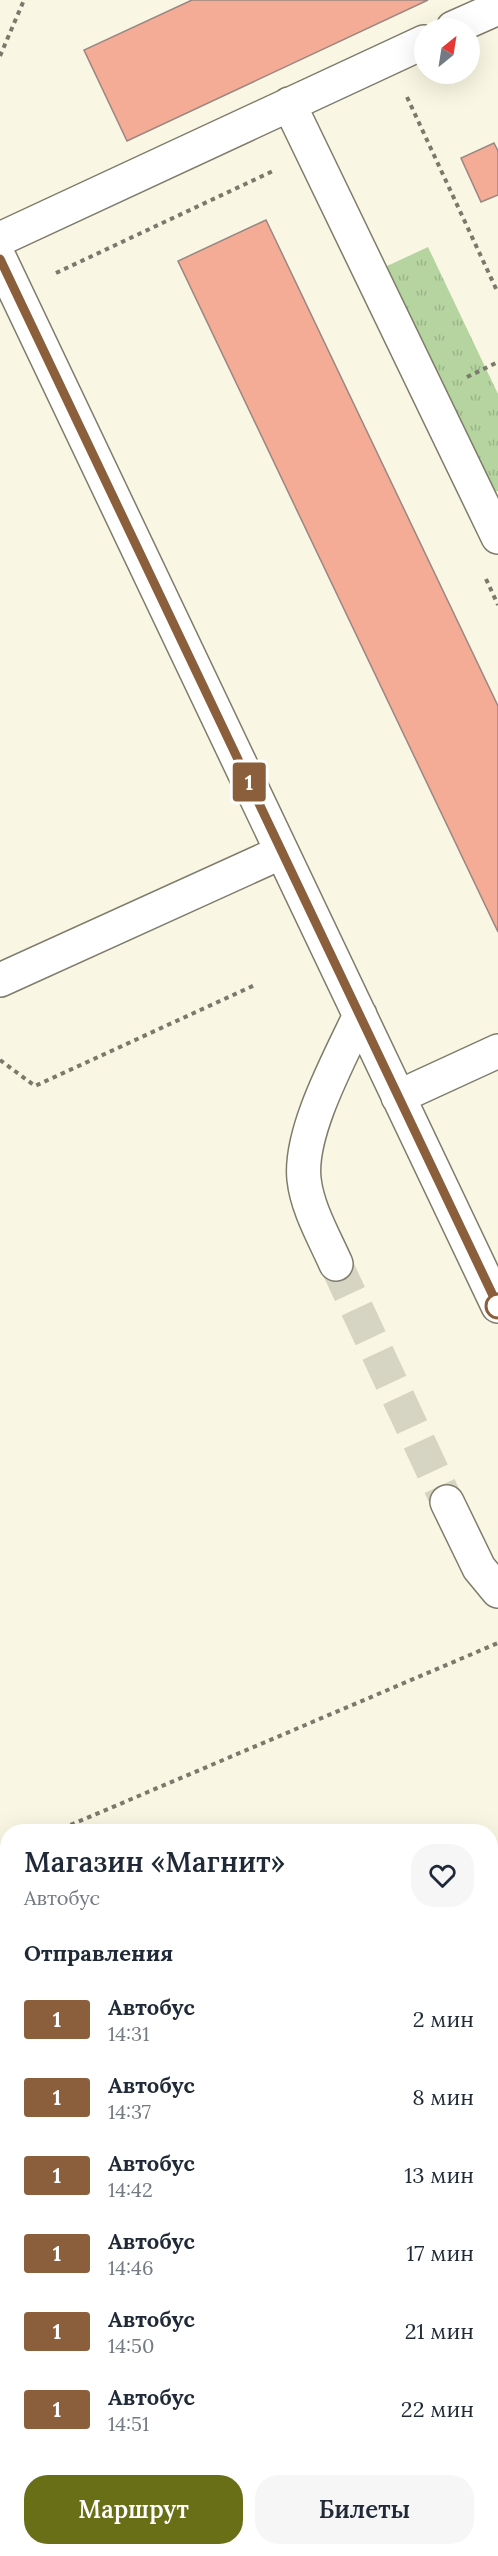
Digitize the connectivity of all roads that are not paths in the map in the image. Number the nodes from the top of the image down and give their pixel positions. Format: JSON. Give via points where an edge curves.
{"nodes":[{"id":1,"x":498,"y":8,"type":"edge"},
{"id":2,"x":476,"y":18,"type":"edge"},
{"id":3,"x":414,"y":47,"type":"edge"},
{"id":4,"x":290,"y":104,"type":"junction"},
{"id":5,"x":0,"y":238,"type":"edge"},
{"id":6,"x":0,"y":259,"type":"edge"},
{"id":7,"x":498,"y":537,"type":"edge"},
{"id":8,"x":282,"y":852,"type":"junction"},
{"id":9,"x":0,"y":980,"type":"edge"},
{"id":10,"x":360,"y":1015,"type":"junction"},
{"id":11,"x":498,"y":1051,"type":"edge"},
{"id":12,"x":399,"y":1097,"type":"junction"},
{"id":13,"x":336,"y":1264,"type":"tunnel mouth"},
{"id":14,"x":496,"y":1296,"type":"edge"},
{"id":15,"x":447,"y":1502,"type":"tunnel mouth"},
{"id":16,"x":498,"y":1591,"type":"edge"}],
"edges":[{"from":1,"to":2,"type":"street"},
{"from":3,"to":4,"type":"street"},
{"from":4,"to":5,"type":"street"},
{"from":4,"to":7,"type":"street"},
{"from":6,"to":8,"type":"street"},
{"from":8,"to":9,"type":"street"},
{"from":8,"to":10,"type":"street"},
{"from":10,"to":12,"type":"street"},
{"from":10,"to":13,"type":"street","via":[[317,1111],[304,1164],[307,1196]]},
{"from":11,"to":12,"type":"street"},
{"from":12,"to":14,"type":"street"},
{"from":15,"to":16,"type":"street","via":[[479,1568]]}]}
